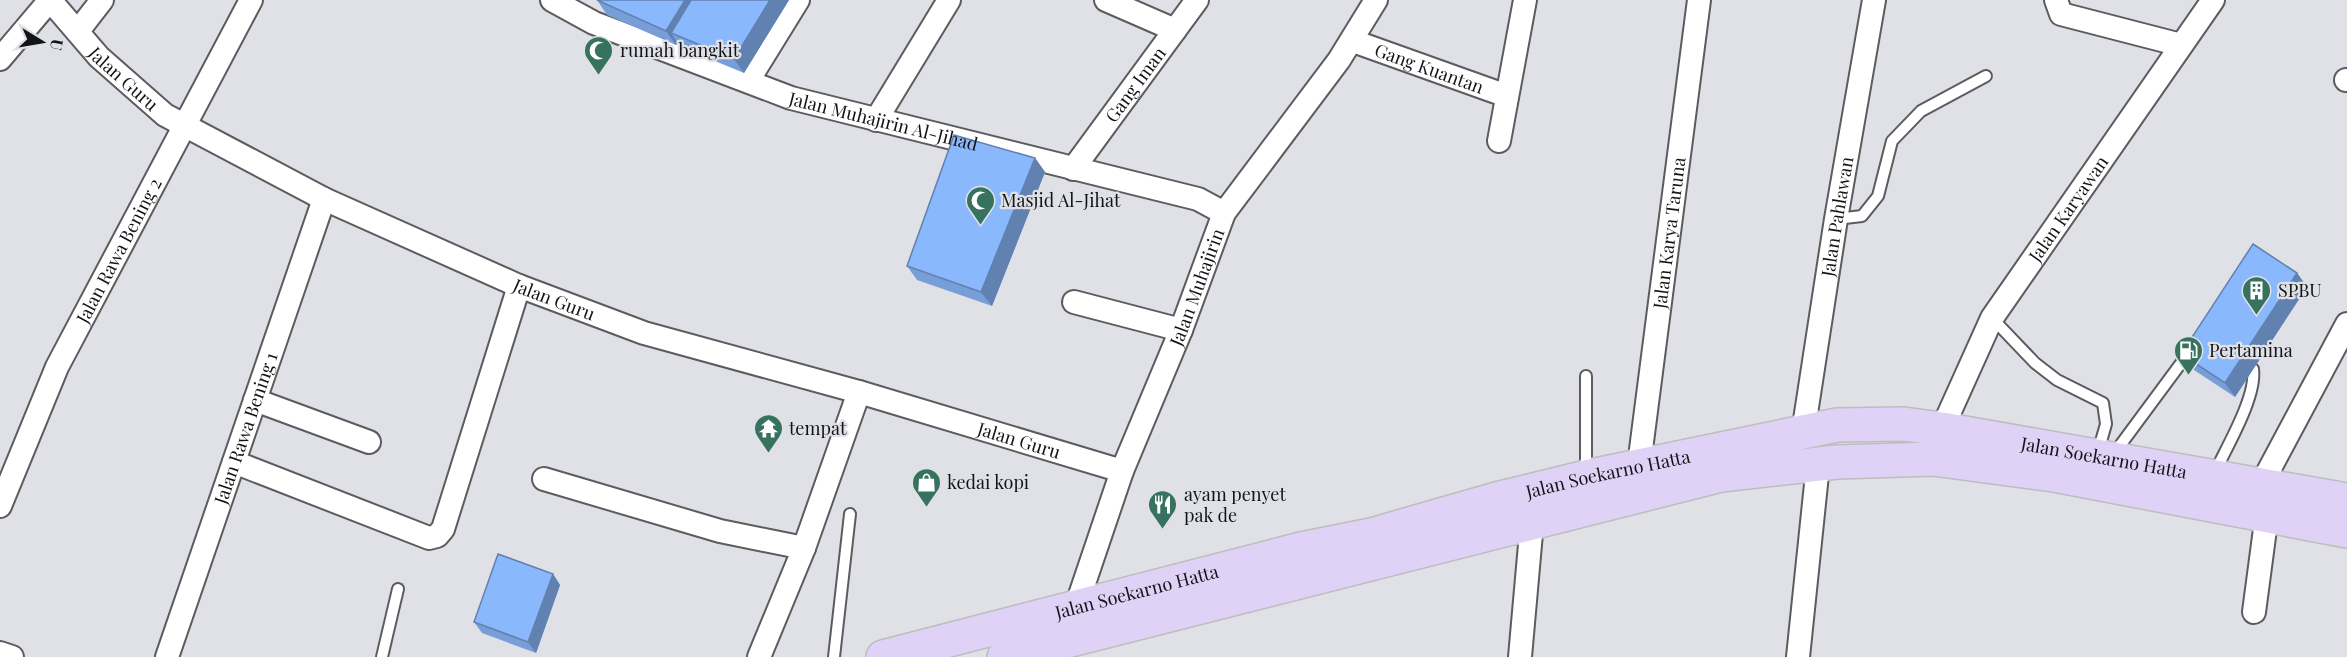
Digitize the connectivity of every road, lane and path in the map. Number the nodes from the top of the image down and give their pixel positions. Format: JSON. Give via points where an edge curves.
{"nodes":[{"id":1,"x":50,"y":0,"type":"edge"},
{"id":2,"x":102,"y":0,"type":"edge"},
{"id":3,"x":251,"y":0,"type":"edge"},
{"id":4,"x":552,"y":0,"type":"edge"},
{"id":5,"x":798,"y":0,"type":"edge"},
{"id":6,"x":949,"y":0,"type":"edge"},
{"id":7,"x":1106,"y":0,"type":"edge"},
{"id":8,"x":1197,"y":0,"type":"edge"},
{"id":9,"x":1376,"y":0,"type":"edge"},
{"id":10,"x":1525,"y":0,"type":"edge"},
{"id":11,"x":1699,"y":0,"type":"edge"},
{"id":12,"x":1874,"y":0,"type":"edge"},
{"id":13,"x":2056,"y":0,"type":"edge"},
{"id":14,"x":2213,"y":0,"type":"edge"},
{"id":15,"x":1175,"y":30,"type":"junction"},
{"id":16,"x":78,"y":31,"type":"junction"},
{"id":17,"x":1353,"y":41,"type":"junction"},
{"id":18,"x":2181,"y":45,"type":"junction"},
{"id":19,"x":0,"y":59,"type":"edge"},
{"id":20,"x":1986,"y":76,"type":"dead end"},
{"id":21,"x":748,"y":81,"type":"junction"},
{"id":22,"x":1507,"y":96,"type":"junction"},
{"id":23,"x":876,"y":120,"type":"junction"},
{"id":24,"x":186,"y":127,"type":"junction"},
{"id":25,"x":1500,"y":141,"type":"dead end"},
{"id":26,"x":1073,"y":169,"type":"junction"},
{"id":27,"x":324,"y":199,"type":"junction"},
{"id":28,"x":1224,"y":213,"type":"junction"},
{"id":29,"x":1836,"y":219,"type":"junction"},
{"id":30,"x":519,"y":286,"type":"junction"},
{"id":31,"x":1074,"y":302,"type":"dead end"},
{"id":32,"x":1992,"y":318,"type":"junction"},
{"id":33,"x":2347,"y":324,"type":"edge"},
{"id":34,"x":1181,"y":330,"type":"junction"},
{"id":35,"x":2208,"y":343,"type":"edge"},
{"id":36,"x":2253,"y":369,"type":"dead end"},
{"id":37,"x":1586,"y":376,"type":"dead end"},
{"id":38,"x":859,"y":392,"type":"junction"},
{"id":39,"x":255,"y":400,"type":"junction"},
{"id":40,"x":1942,"y":429,"type":"junction"},
{"id":41,"x":1803,"y":433,"type":"junction"},
{"id":42,"x":369,"y":442,"type":"dead end"},
{"id":43,"x":2104,"y":457,"type":"junction"},
{"id":44,"x":234,"y":462,"type":"junction"},
{"id":45,"x":1639,"y":465,"type":"junction"},
{"id":46,"x":1818,"y":465,"type":"junction"},
{"id":47,"x":1122,"y":471,"type":"junction"},
{"id":48,"x":1586,"y":477,"type":"junction"},
{"id":49,"x":2213,"y":477,"type":"junction"},
{"id":50,"x":544,"y":479,"type":"dead end"},
{"id":51,"x":2264,"y":500,"type":"junction"},
{"id":52,"x":2347,"y":500,"type":"edge"},
{"id":53,"x":0,"y":506,"type":"edge"},
{"id":54,"x":850,"y":514,"type":"dead end"},
{"id":55,"x":1510,"y":517,"type":"junction"},
{"id":56,"x":2347,"y":531,"type":"edge"},
{"id":57,"x":804,"y":548,"type":"junction"},
{"id":58,"x":398,"y":589,"type":"dead end"},
{"id":59,"x":1076,"y":607,"type":"junction"},
{"id":60,"x":2254,"y":612,"type":"dead end"},
{"id":61,"x":0,"y":653,"type":"edge"},
{"id":62,"x":12,"y":657,"type":"edge"},
{"id":63,"x":167,"y":657,"type":"edge"},
{"id":64,"x":382,"y":657,"type":"edge"},
{"id":65,"x":759,"y":657,"type":"edge"},
{"id":66,"x":834,"y":657,"type":"edge"},
{"id":67,"x":882,"y":657,"type":"edge"},
{"id":68,"x":1004,"y":657,"type":"edge"},
{"id":69,"x":1520,"y":657,"type":"edge"},
{"id":70,"x":1798,"y":657,"type":"edge"}],
"edges":[{"from":1,"to":16,"type":"street","name":"Jalan Guru"},
{"from":1,"to":19,"type":"street"},
{"from":2,"to":16,"type":"street"},
{"from":3,"to":24,"type":"street","name":"Jalan Rawa Bening 2"},
{"from":4,"to":21,"type":"street","name":"Jalan Muhajirin Al-Jihad","via":[[599,15]]},
{"from":5,"to":21,"type":"street"},
{"from":6,"to":23,"type":"street"},
{"from":7,"to":15,"type":"street"},
{"from":8,"to":15,"type":"street","name":"Gang Iman"},
{"from":9,"to":17,"type":"street","name":"Jalan Muhajirin"},
{"from":10,"to":22,"type":"street"},
{"from":11,"to":45,"type":"street","name":"Jalan Karya Taruna"},
{"from":12,"to":29,"type":"street","name":"Jalan Pahlawan"},
{"from":13,"to":18,"type":"street","via":[[2061,14]]},
{"from":14,"to":18,"type":"street","name":"Jalan Karyawan"},
{"from":15,"to":26,"type":"street","name":"Gang Iman"},
{"from":16,"to":24,"type":"street","name":"Jalan Guru","via":[[107,64],[165,115]]},
{"from":17,"to":22,"type":"street","name":"Gang Kuantan"},
{"from":17,"to":28,"type":"street","name":"Jalan Muhajirin"},
{"from":18,"to":32,"type":"street","name":"Jalan Karyawan"},
{"from":20,"to":29,"type":"lane","via":[[1921,111],[1892,141],[1878,196],[1862,216]]},
{"from":21,"to":23,"type":"street","name":"Jalan Muhajirin Al-Jihad","via":[[791,98]]},
{"from":22,"to":25,"type":"street"},
{"from":23,"to":26,"type":"street","name":"Jalan Muhajirin Al-Jihad"},
{"from":24,"to":27,"type":"street","name":"Jalan Guru"},
{"from":24,"to":53,"type":"street","name":"Jalan Rawa Bening 2","via":[[162,165],[57,367]]},
{"from":26,"to":28,"type":"street","name":"Jalan Muhajirin Al-Jihad","via":[[1198,199]]},
{"from":27,"to":30,"type":"street","name":"Jalan Guru"},
{"from":27,"to":39,"type":"street","name":"Jalan Rawa Bening 1"},
{"from":28,"to":34,"type":"street","name":"Jalan Muhajirin"},
{"from":29,"to":41,"type":"street","name":"Jalan Pahlawan"},
{"from":30,"to":38,"type":"street","name":"Jalan Guru","via":[[644,333]]},
{"from":30,"to":44,"type":"street","via":[[443,529],[437,536],[429,538]]},
{"from":31,"to":34,"type":"street"},
{"from":32,"to":40,"type":"street","name":"Jalan Karyawan"},
{"from":32,"to":43,"type":"lane","via":[[2057,380],[2103,403]]},
{"from":33,"to":51,"type":"street"},
{"from":34,"to":47,"type":"street","name":"Jalan Muhajirin"},
{"from":35,"to":43,"type":"lane","via":[[2193,348]]},
{"from":36,"to":49,"type":"lane","via":[[2255,379],[2248,398]]},
{"from":37,"to":48,"type":"lane"},
{"from":38,"to":47,"type":"street","name":"Jalan Guru"},
{"from":38,"to":57,"type":"street"},
{"from":39,"to":42,"type":"street"},
{"from":39,"to":44,"type":"street","name":"Jalan Rawa Bening 1"},
{"from":40,"to":41,"type":"main road","name":"Jalan Soekarno Hatta","via":[[1904,424],[1838,425]]},
{"from":40,"to":43,"type":"main road","name":"Jalan Soekarno Hatta"},
{"from":41,"to":45,"type":"main road","name":"Jalan Soekarno Hatta"},
{"from":43,"to":49,"type":"main road","name":"Jalan Soekarno Hatta"},
{"from":44,"to":63,"type":"street","name":"Jalan Rawa Bening 1"},
{"from":45,"to":48,"type":"main road","name":"Jalan Soekarno Hatta"},
{"from":46,"to":51,"type":"main road","name":"Jalan Soekarno Hatta","via":[[1933,459]]},
{"from":46,"to":55,"type":"main road","name":"Jalan Soekarno Hatta","via":[[1721,475]]},
{"from":46,"to":70,"type":"street"},
{"from":47,"to":59,"type":"street","name":"Jalan Muhajirin"},
{"from":48,"to":55,"type":"main road","name":"Jalan Soekarno Hatta"},
{"from":49,"to":51,"type":"main road","name":"Jalan Soekarno Hatta"},
{"from":50,"to":57,"type":"street","via":[[720,531]]},
{"from":51,"to":52,"type":"main road","name":"Jalan Soekarno Hatta"},
{"from":51,"to":56,"type":"main road","name":"Jalan Soekarno Hatta"},
{"from":51,"to":60,"type":"street"},
{"from":54,"to":66,"type":"lane"},
{"from":55,"to":59,"type":"main road","name":"Jalan Soekarno Hatta","via":[[1301,549]]},
{"from":55,"to":68,"type":"main road","name":"Jalan Soekarno Hatta"},
{"from":55,"to":69,"type":"street"},
{"from":57,"to":65,"type":"street"},
{"from":58,"to":64,"type":"lane"},
{"from":59,"to":67,"type":"main road","name":"Jalan Soekarno Hatta"},
{"from":61,"to":62,"type":"street"}]}
